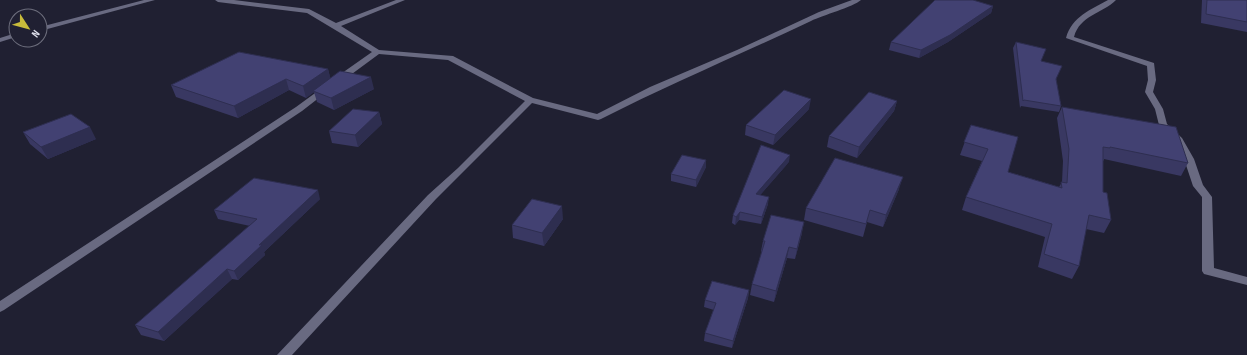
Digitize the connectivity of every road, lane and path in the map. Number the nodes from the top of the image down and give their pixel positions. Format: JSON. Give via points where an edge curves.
{"nodes":[{"id":1,"x":152,"y":0,"type":"edge"},
{"id":2,"x":218,"y":0,"type":"edge"},
{"id":3,"x":402,"y":0,"type":"edge"},
{"id":4,"x":858,"y":0,"type":"edge"},
{"id":5,"x":1112,"y":0,"type":"edge"},
{"id":6,"x":336,"y":26,"type":"junction"},
{"id":7,"x":48,"y":27,"type":"edge"},
{"id":8,"x":377,"y":52,"type":"junction"},
{"id":9,"x":530,"y":100,"type":"junction"},
{"id":10,"x":1247,"y":281,"type":"edge"},
{"id":11,"x":0,"y":307,"type":"edge"},
{"id":12,"x":284,"y":355,"type":"edge"}],
"edges":[{"from":1,"to":7,"type":"street"},
{"from":2,"to":6,"type":"street","via":[[309,11]]},
{"from":3,"to":6,"type":"street"},
{"from":4,"to":9,"type":"street","via":[[822,13],[653,89],[598,117]]},
{"from":5,"to":10,"type":"street","via":[[1080,17],[1070,38],[1151,66],[1152,80],[1149,92],[1159,109],[1163,125],[1177,138],[1189,159],[1198,186],[1207,197],[1208,271]]},
{"from":6,"to":8,"type":"street"},
{"from":8,"to":9,"type":"street","via":[[450,58]]},
{"from":8,"to":11,"type":"street","via":[[299,109]]},
{"from":9,"to":12,"type":"street","via":[[432,197]]}]}
